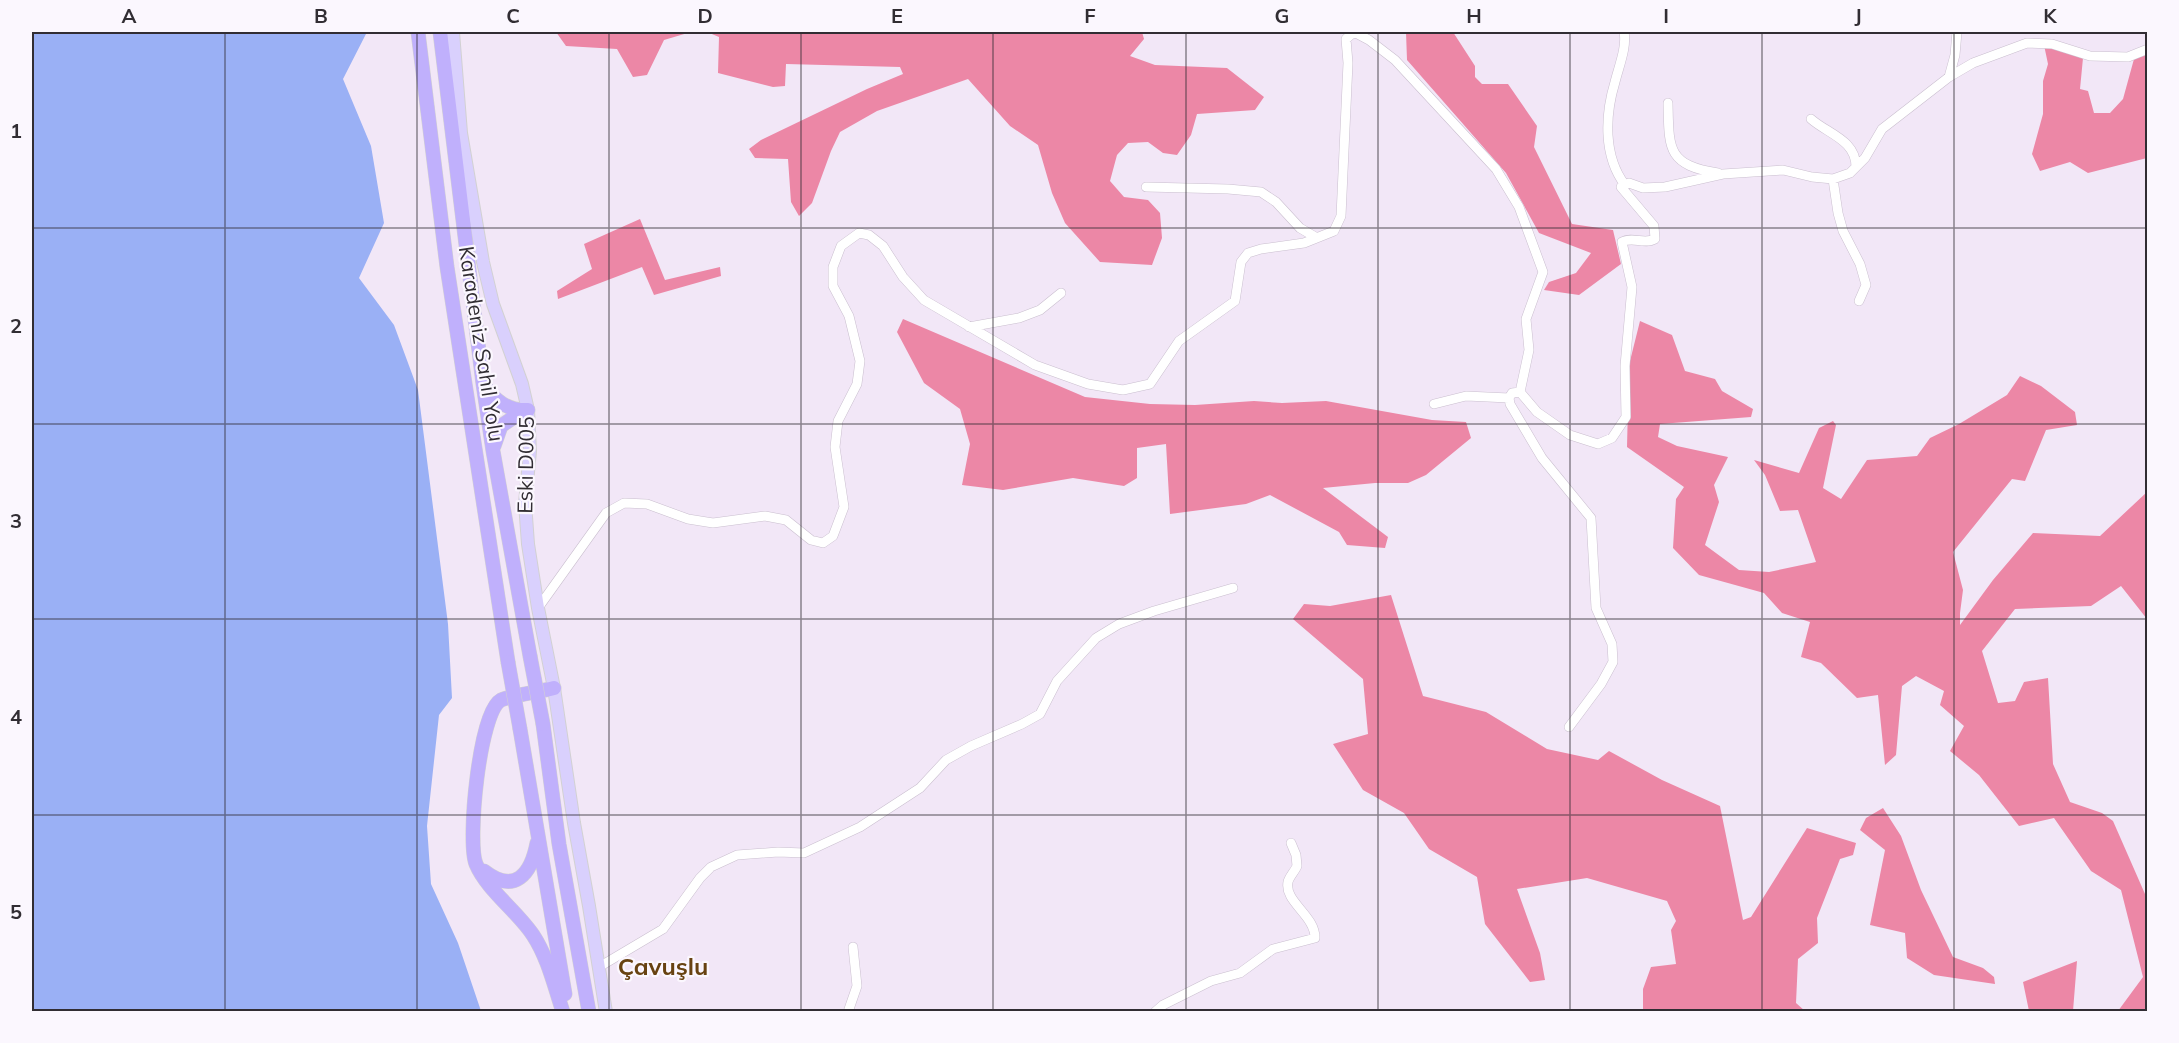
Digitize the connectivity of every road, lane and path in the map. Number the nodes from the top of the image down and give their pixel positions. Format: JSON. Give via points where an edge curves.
{"nodes":[{"id":1,"x":418,"y":32,"type":"edge"},
{"id":2,"x":440,"y":32,"type":"edge"},
{"id":3,"x":453,"y":32,"type":"edge"},
{"id":4,"x":1354,"y":32,"type":"edge"},
{"id":5,"x":1624,"y":32,"type":"edge"},
{"id":6,"x":1957,"y":32,"type":"edge"},
{"id":7,"x":2148,"y":49,"type":"edge"},
{"id":8,"x":1949,"y":77,"type":"junction"},
{"id":9,"x":1668,"y":104,"type":"dead end"},
{"id":10,"x":1811,"y":119,"type":"dead end"},
{"id":11,"x":1856,"y":167,"type":"junction"},
{"id":12,"x":1723,"y":174,"type":"junction"},
{"id":13,"x":1833,"y":179,"type":"junction"},
{"id":14,"x":1625,"y":184,"type":"junction"},
{"id":15,"x":1146,"y":187,"type":"dead end"},
{"id":16,"x":1317,"y":238,"type":"junction"},
{"id":17,"x":1061,"y":293,"type":"dead end"},
{"id":18,"x":1859,"y":301,"type":"dead end"},
{"id":19,"x":969,"y":327,"type":"junction"},
{"id":20,"x":483,"y":384,"type":"junction"},
{"id":21,"x":1520,"y":392,"type":"junction"},
{"id":22,"x":1509,"y":398,"type":"junction"},
{"id":23,"x":1434,"y":404,"type":"dead end"},
{"id":24,"x":526,"y":410,"type":"junction"},
{"id":25,"x":493,"y":451,"type":"junction"},
{"id":26,"x":1233,"y":588,"type":"dead end"},
{"id":27,"x":538,"y":608,"type":"junction"},
{"id":28,"x":554,"y":688,"type":"junction"},
{"id":29,"x":1569,"y":727,"type":"dead end"},
{"id":30,"x":538,"y":836,"type":"junction"},
{"id":31,"x":1291,"y":843,"type":"dead end"},
{"id":32,"x":473,"y":855,"type":"junction"},
{"id":33,"x":853,"y":947,"type":"dead end"},
{"id":34,"x":599,"y":967,"type":"junction"},
{"id":35,"x":566,"y":1011,"type":"edge"},
{"id":36,"x":589,"y":1011,"type":"edge"},
{"id":37,"x":606,"y":1011,"type":"edge"},
{"id":38,"x":848,"y":1011,"type":"edge"},
{"id":39,"x":1155,"y":1011,"type":"edge"}],
"edges":[{"from":1,"to":30,"type":"highway","name":"Karadeniz Sahil Yolu","bridge":true,"via":[[447,267]]},
{"from":2,"to":20,"type":"highway","name":"Karadeniz Sahil Yolu"},
{"from":3,"to":24,"type":"main road","name":"Eski D005","via":[[461,133],[483,262],[495,312],[522,384]]},
{"from":4,"to":16,"type":"street","via":[[1346,39],[1341,216],[1334,231]]},
{"from":4,"to":21,"type":"street","via":[[1395,60],[1496,169],[1519,207],[1543,272],[1526,319],[1529,350]]},
{"from":5,"to":14,"type":"street","via":[[1608,119],[1608,146],[1617,174]]},
{"from":6,"to":8,"type":"street"},
{"from":7,"to":8,"type":"street","via":[[2128,57],[2090,56],[2052,44],[2027,43],[1973,63]]},
{"from":8,"to":11,"type":"street","via":[[1882,129]]},
{"from":9,"to":12,"type":"street","via":[[1674,152],[1684,164],[1695,169]]},
{"from":10,"to":11,"type":"street","via":[[1846,142]]},
{"from":11,"to":13,"type":"street"},
{"from":12,"to":13,"type":"street","via":[[1783,170]]},
{"from":12,"to":14,"type":"street","via":[[1665,187]]},
{"from":13,"to":18,"type":"street","via":[[1840,222],[1866,285]]},
{"from":14,"to":21,"type":"street","via":[[1621,187],[1625,194],[1654,226],[1655,239],[1649,242],[1629,238],[1622,242],[1632,287],[1625,366],[1626,417],[1612,438],[1598,444],[1570,435],[1537,412]]},
{"from":15,"to":16,"type":"street","via":[[1261,192],[1300,228]]},
{"from":16,"to":19,"type":"street","via":[[1248,253],[1241,262],[1235,301],[1179,341],[1150,384],[1123,390],[1088,384],[1035,365]]},
{"from":17,"to":19,"type":"street","via":[[1040,310],[1019,318]]},
{"from":19,"to":27,"type":"street","via":[[924,300],[883,246],[869,235],[859,233],[841,246],[832,267],[833,286],[849,316],[861,361],[857,384],[838,421],[835,447],[844,507],[833,536],[823,543],[810,540],[786,520],[765,516],[713,523],[688,519],[647,504],[624,503],[606,513]]},
{"from":20,"to":24,"type":"highway","via":[[496,401]]},
{"from":20,"to":25,"type":"highway","name":"Karadeniz Sahil Yolu"},
{"from":21,"to":22,"type":"street"},
{"from":22,"to":23,"type":"street","via":[[1466,396]]},
{"from":22,"to":29,"type":"street","via":[[1542,458],[1591,518],[1596,608],[1612,644],[1613,662]]},
{"from":24,"to":25,"type":"highway","via":[[501,426]]},
{"from":24,"to":27,"type":"main road","name":"Eski D005","via":[[530,451],[526,524]]},
{"from":25,"to":36,"type":"highway","name":"Karadeniz Sahil Yolu","bridge":true,"via":[[543,724],[559,844]]},
{"from":26,"to":34,"type":"street","via":[[1154,611],[1096,638],[1057,681],[1040,714],[946,760],[920,788],[860,827],[804,853],[737,855],[711,867],[663,929]]},
{"from":27,"to":28,"type":"main road","name":"Eski D005"},
{"from":28,"to":32,"type":"highway","via":[[500,700],[490,712],[478,770]]},
{"from":28,"to":34,"type":"main road","name":"Eski D005"},
{"from":30,"to":32,"type":"highway","via":[[530,869],[515,881],[494,879]]},
{"from":30,"to":35,"type":"highway","name":"Karadeniz Sahil Yolu"},
{"from":31,"to":39,"type":"street","via":[[1297,866],[1288,880],[1288,891],[1313,923],[1315,938],[1273,949],[1240,973],[1211,981]]},
{"from":32,"to":35,"type":"highway","via":[[481,873],[533,936]]},
{"from":33,"to":38,"type":"street","via":[[857,986]]},
{"from":34,"to":37,"type":"main road","name":"Eski D005"}]}
